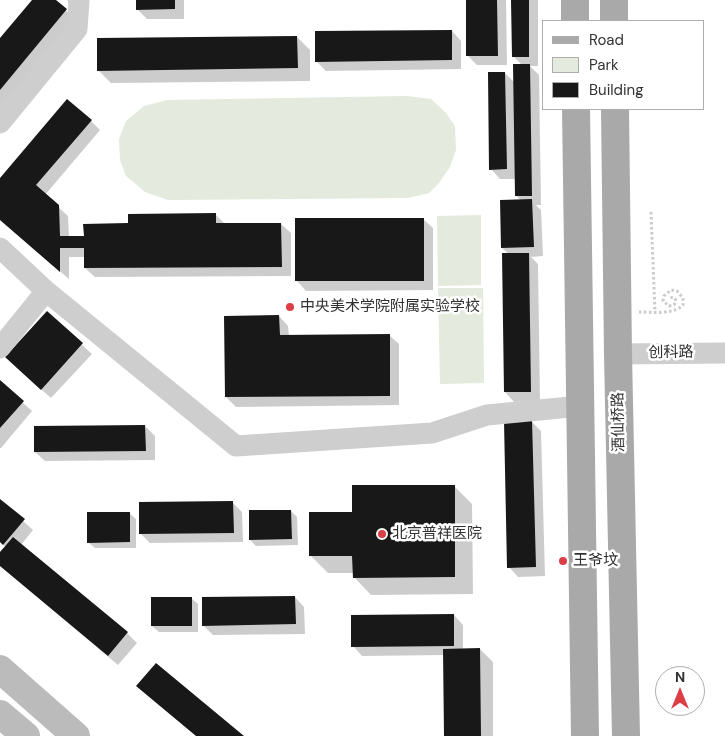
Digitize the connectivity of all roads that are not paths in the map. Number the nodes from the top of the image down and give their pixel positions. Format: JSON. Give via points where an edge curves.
{"nodes":[{"id":1,"x":78,"y":0,"type":"edge"},
{"id":2,"x":575,"y":0,"type":"edge"},
{"id":3,"x":614,"y":0,"type":"edge"},
{"id":4,"x":575,"y":20,"type":"edge"},
{"id":5,"x":614,"y":20,"type":"edge"},
{"id":6,"x":576,"y":110,"type":"edge"},
{"id":7,"x":615,"y":110,"type":"edge"},
{"id":8,"x":0,"y":124,"type":"edge"},
{"id":9,"x":0,"y":248,"type":"edge"},
{"id":10,"x":46,"y":291,"type":"junction"},
{"id":11,"x":0,"y":348,"type":"edge"},
{"id":12,"x":725,"y":353,"type":"edge"},
{"id":13,"x":618,"y":354,"type":"junction"},
{"id":14,"x":581,"y":406,"type":"junction"},
{"id":15,"x":0,"y":669,"type":"edge"},
{"id":16,"x":0,"y":714,"type":"edge"},
{"id":17,"x":26,"y":736,"type":"edge"},
{"id":18,"x":76,"y":736,"type":"edge"},
{"id":19,"x":585,"y":736,"type":"edge"},
{"id":20,"x":626,"y":736,"type":"edge"}],
"edges":[{"from":1,"to":8,"type":"street","via":[[77,29]]},
{"from":2,"to":4,"type":"main road"},
{"from":3,"to":5,"type":"main road"},
{"from":6,"to":14,"type":"main road"},
{"from":7,"to":13,"type":"main road","name":"酒仙桥路"},
{"from":9,"to":10,"type":"street"},
{"from":10,"to":11,"type":"street"},
{"from":10,"to":14,"type":"street","via":[[236,446],[432,433],[487,415]]},
{"from":12,"to":13,"type":"street","name":"创科路"},
{"from":13,"to":20,"type":"main road","name":"酒仙桥路"},
{"from":14,"to":19,"type":"main road"},
{"from":15,"to":18,"type":"main road"},
{"from":16,"to":17,"type":"main road"}]}
